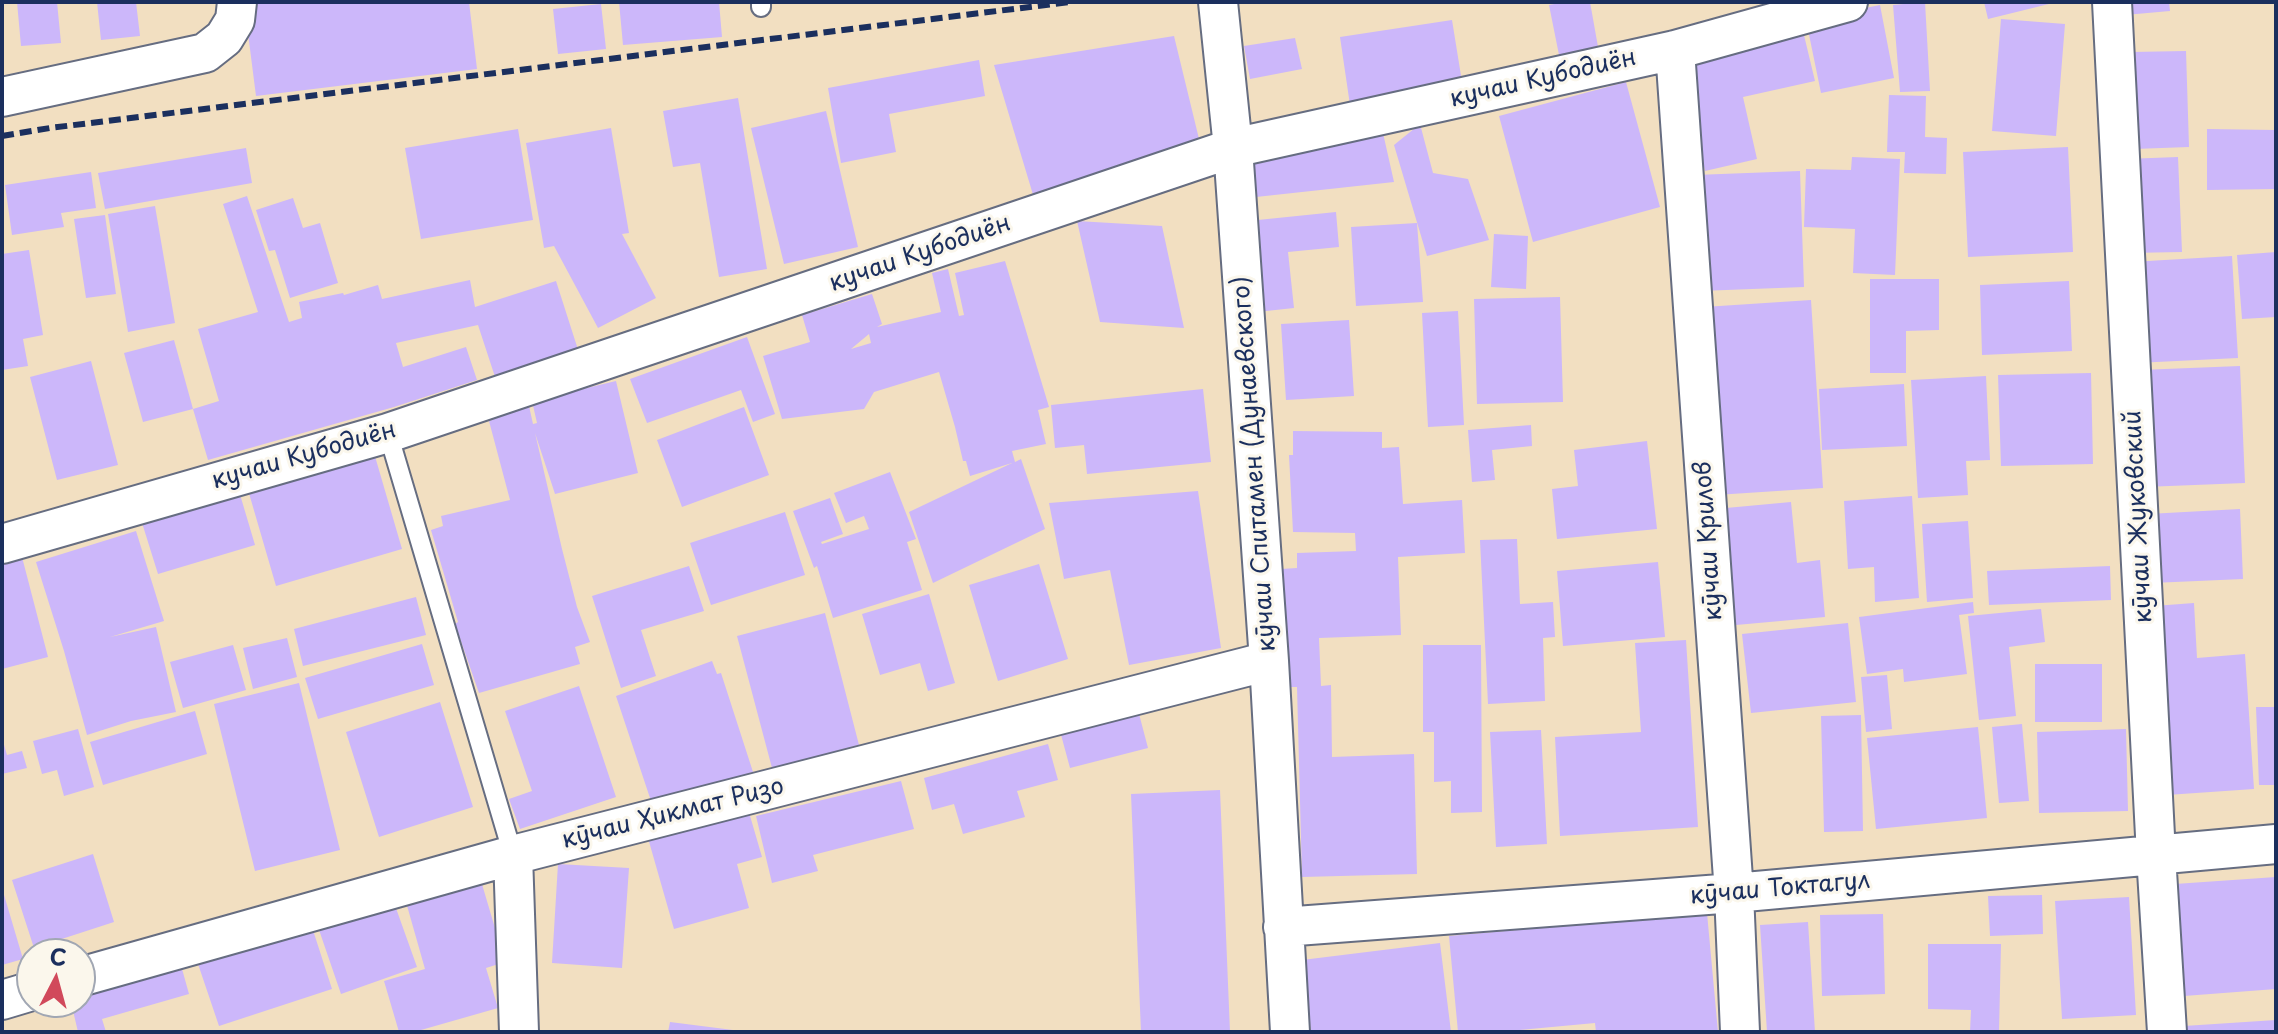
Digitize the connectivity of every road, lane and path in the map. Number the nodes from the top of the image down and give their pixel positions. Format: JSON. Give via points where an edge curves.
{"nodes":[{"id":1,"x":237,"y":2,"type":"edge"},
{"id":2,"x":1218,"y":2,"type":"edge"},
{"id":3,"x":1848,"y":2,"type":"edge"},
{"id":4,"x":2112,"y":2,"type":"edge"},
{"id":5,"x":1675,"y":50,"type":"junction"},
{"id":6,"x":2,"y":97,"type":"edge"},
{"id":7,"x":1233,"y":148,"type":"junction"},
{"id":8,"x":388,"y":433,"type":"junction"},
{"id":9,"x":2,"y":544,"type":"edge"},
{"id":10,"x":1269,"y":661,"type":"junction"},
{"id":11,"x":2276,"y":844,"type":"edge"},
{"id":12,"x":513,"y":855,"type":"junction"},
{"id":13,"x":2156,"y":855,"type":"junction"},
{"id":14,"x":1734,"y":893,"type":"junction"},
{"id":15,"x":1283,"y":927,"type":"junction"},
{"id":16,"x":96,"y":972,"type":"edge"},
{"id":17,"x":519,"y":1032,"type":"edge"},
{"id":18,"x":1290,"y":1032,"type":"edge"},
{"id":19,"x":1740,"y":1032,"type":"edge"},
{"id":20,"x":2167,"y":1032,"type":"edge"}],
"edges":[{"from":1,"to":6,"type":"street","via":[[230,29],[205,53]]},
{"from":2,"to":7,"type":"street","name":"кӯчаи Спитамен (Дунаевского)"},
{"from":3,"to":5,"type":"street","name":"кучаи Кубодиён"},
{"from":4,"to":13,"type":"street","name":"кӯчаи Жуковский"},
{"from":5,"to":7,"type":"street","name":"кучаи Кубодиён"},
{"from":5,"to":14,"type":"street","name":"кӯчаи Крилов"},
{"from":7,"to":8,"type":"street","name":"кучаи Кубодиён"},
{"from":7,"to":10,"type":"street","name":"кӯчаи Спитамен (Дунаевского)"},
{"from":8,"to":9,"type":"street","name":"кучаи Кубодиён"},
{"from":8,"to":12,"type":"lane"},
{"from":10,"to":12,"type":"street","name":"кӯчаи Ҳикмат Ризо"},
{"from":10,"to":15,"type":"street","name":"кӯчаи Спитамен (Дунаевского)"},
{"from":11,"to":13,"type":"street","name":"кӯчаи Токтагул"},
{"from":12,"to":16,"type":"street","name":"кӯчаи Ҳикмат Ризо"},
{"from":12,"to":17,"type":"street"},
{"from":13,"to":14,"type":"street","name":"кӯчаи Токтагул"},
{"from":13,"to":20,"type":"street","name":"кӯчаи Жуковский"},
{"from":14,"to":15,"type":"street","name":"кӯчаи Токтагул"},
{"from":14,"to":19,"type":"street","name":"кӯчаи Крилов"},
{"from":15,"to":18,"type":"street","name":"кӯчаи Спитамен (Дунаевского)"}]}
